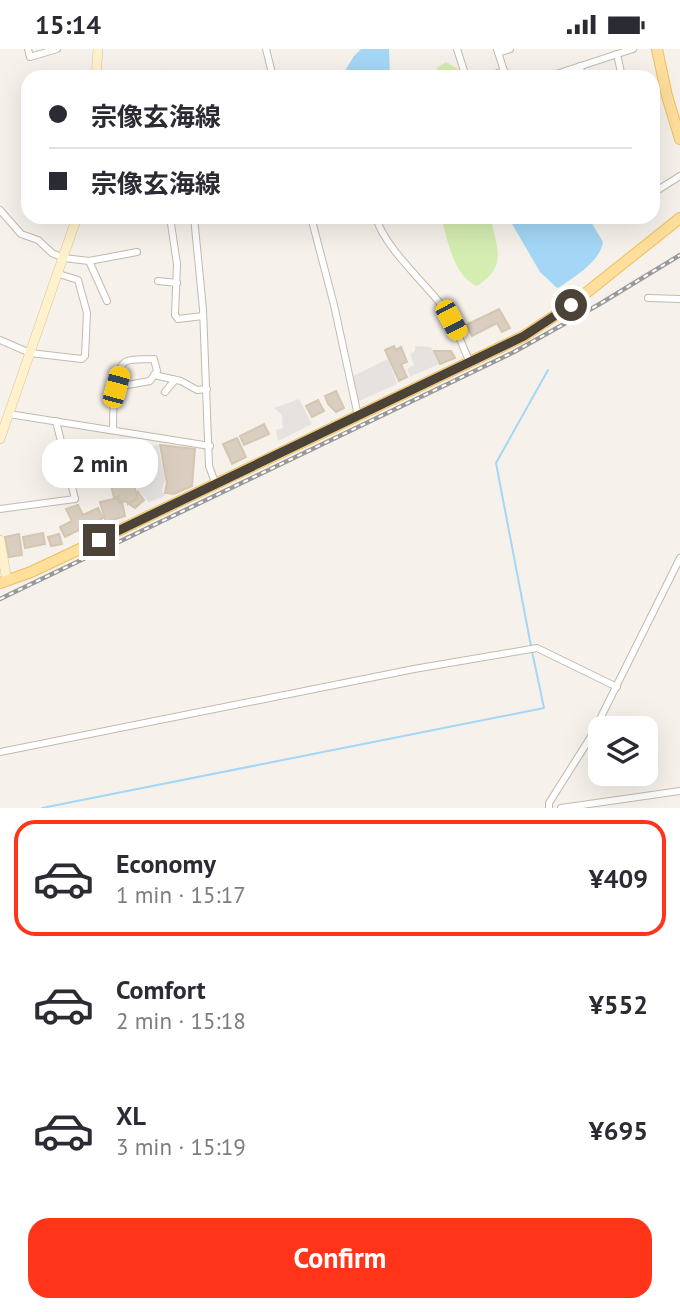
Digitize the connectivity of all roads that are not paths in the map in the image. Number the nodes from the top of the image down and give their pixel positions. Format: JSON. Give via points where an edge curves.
{"nodes":[{"id":1,"x":28,"y":49,"type":"edge"},
{"id":2,"x":57,"y":49,"type":"edge"},
{"id":3,"x":98,"y":49,"type":"edge"},
{"id":4,"x":266,"y":49,"type":"edge"},
{"id":5,"x":457,"y":49,"type":"edge"},
{"id":6,"x":510,"y":49,"type":"edge"},
{"id":7,"x":633,"y":49,"type":"edge"},
{"id":8,"x":657,"y":49,"type":"edge"},
{"id":9,"x":497,"y":51,"type":"edge"},
{"id":10,"x":617,"y":54,"type":"junction"},
{"id":11,"x":580,"y":67,"type":"junction"},
{"id":12,"x":96,"y":70,"type":"edge"},
{"id":13,"x":271,"y":70,"type":"edge"},
{"id":14,"x":464,"y":70,"type":"edge"},
{"id":15,"x":504,"y":70,"type":"edge"},
{"id":16,"x":570,"y":70,"type":"edge"},
{"id":17,"x":581,"y":70,"type":"edge"},
{"id":18,"x":620,"y":70,"type":"edge"},
{"id":19,"x":680,"y":139,"type":"edge"},
{"id":20,"x":680,"y":176,"type":"edge"},
{"id":21,"x":660,"y":188,"type":"edge"},
{"id":22,"x":0,"y":210,"type":"edge"},
{"id":23,"x":680,"y":218,"type":"edge"},
{"id":24,"x":75,"y":224,"type":"edge"},
{"id":25,"x":171,"y":224,"type":"edge"},
{"id":26,"x":195,"y":224,"type":"edge"},
{"id":27,"x":313,"y":224,"type":"edge"},
{"id":28,"x":380,"y":224,"type":"edge"},
{"id":29,"x":137,"y":252,"type":"dead end"},
{"id":30,"x":64,"y":258,"type":"junction"},
{"id":31,"x":89,"y":261,"type":"junction"},
{"id":32,"x":59,"y":274,"type":"junction"},
{"id":33,"x":158,"y":281,"type":"dead end"},
{"id":34,"x":177,"y":283,"type":"junction"},
{"id":35,"x":648,"y":298,"type":"dead end"},
{"id":36,"x":680,"y":299,"type":"edge"},
{"id":37,"x":107,"y":301,"type":"dead end"},
{"id":38,"x":203,"y":316,"type":"junction"},
{"id":39,"x":0,"y":340,"type":"edge"},
{"id":40,"x":30,"y":352,"type":"junction"},
{"id":41,"x":470,"y":362,"type":"junction"},
{"id":42,"x":154,"y":375,"type":"junction"},
{"id":43,"x":175,"y":380,"type":"junction"},
{"id":44,"x":116,"y":387,"type":"junction"},
{"id":45,"x":207,"y":389,"type":"junction"},
{"id":46,"x":165,"y":392,"type":"dead end"},
{"id":47,"x":9,"y":414,"type":"junction"},
{"id":48,"x":358,"y":416,"type":"junction"},
{"id":49,"x":57,"y":421,"type":"junction"},
{"id":50,"x":113,"y":430,"type":"junction"},
{"id":51,"x":0,"y":439,"type":"edge"},
{"id":52,"x":210,"y":446,"type":"junction"},
{"id":53,"x":216,"y":485,"type":"junction"},
{"id":54,"x":0,"y":509,"type":"edge"},
{"id":55,"x":0,"y":540,"type":"edge"},
{"id":56,"x":680,"y":558,"type":"edge"},
{"id":57,"x":2,"y":584,"type":"edge"},
{"id":58,"x":617,"y":687,"type":"junction"},
{"id":59,"x":0,"y":752,"type":"edge"},
{"id":60,"x":680,"y":791,"type":"edge"},
{"id":61,"x":549,"y":808,"type":"edge"},
{"id":62,"x":562,"y":808,"type":"edge"}],
"edges":[{"from":1,"to":2,"type":"street","via":[[30,57]]},
{"from":3,"to":12,"type":"street"},
{"from":4,"to":13,"type":"street"},
{"from":5,"to":14,"type":"street"},
{"from":6,"to":9,"type":"street"},
{"from":7,"to":10,"type":"street"},
{"from":8,"to":19,"type":"main road"},
{"from":9,"to":15,"type":"street"},
{"from":10,"to":11,"type":"street"},
{"from":10,"to":18,"type":"street"},
{"from":11,"to":16,"type":"street"},
{"from":11,"to":17,"type":"street"},
{"from":20,"to":21,"type":"street"},
{"from":22,"to":30,"type":"street","via":[[21,234]]},
{"from":23,"to":41,"type":"main road","via":[[547,322]]},
{"from":24,"to":30,"type":"street"},
{"from":25,"to":34,"type":"street"},
{"from":26,"to":38,"type":"street"},
{"from":27,"to":48,"type":"street"},
{"from":28,"to":41,"type":"street","via":[[398,255],[451,320]]},
{"from":29,"to":31,"type":"street"},
{"from":30,"to":31,"type":"street"},
{"from":30,"to":32,"type":"street"},
{"from":31,"to":37,"type":"street"},
{"from":32,"to":40,"type":"street"},
{"from":32,"to":40,"type":"street","via":[[78,281],[87,313],[85,356]]},
{"from":33,"to":34,"type":"street"},
{"from":34,"to":38,"type":"street","via":[[178,320]]},
{"from":35,"to":36,"type":"street"},
{"from":38,"to":45,"type":"street"},
{"from":39,"to":40,"type":"street"},
{"from":40,"to":47,"type":"street"},
{"from":41,"to":48,"type":"main road"},
{"from":42,"to":43,"type":"street"},
{"from":42,"to":44,"type":"street","via":[[150,381]]},
{"from":42,"to":44,"type":"street","via":[[153,359],[126,362]]},
{"from":43,"to":45,"type":"street","via":[[197,390]]},
{"from":43,"to":46,"type":"street"},
{"from":44,"to":50,"type":"street"},
{"from":45,"to":52,"type":"street"},
{"from":47,"to":49,"type":"street"},
{"from":47,"to":51,"type":"street"},
{"from":48,"to":53,"type":"main road"},
{"from":49,"to":50,"type":"street"},
{"from":49,"to":54,"type":"street","via":[[75,499]]},
{"from":50,"to":52,"type":"street"},
{"from":52,"to":53,"type":"street","via":[[209,466]]},
{"from":53,"to":57,"type":"main road"},
{"from":55,"to":57,"type":"street"},
{"from":56,"to":58,"type":"street"},
{"from":58,"to":59,"type":"street","via":[[537,648]]},
{"from":58,"to":61,"type":"street"},
{"from":60,"to":62,"type":"street"}]}
